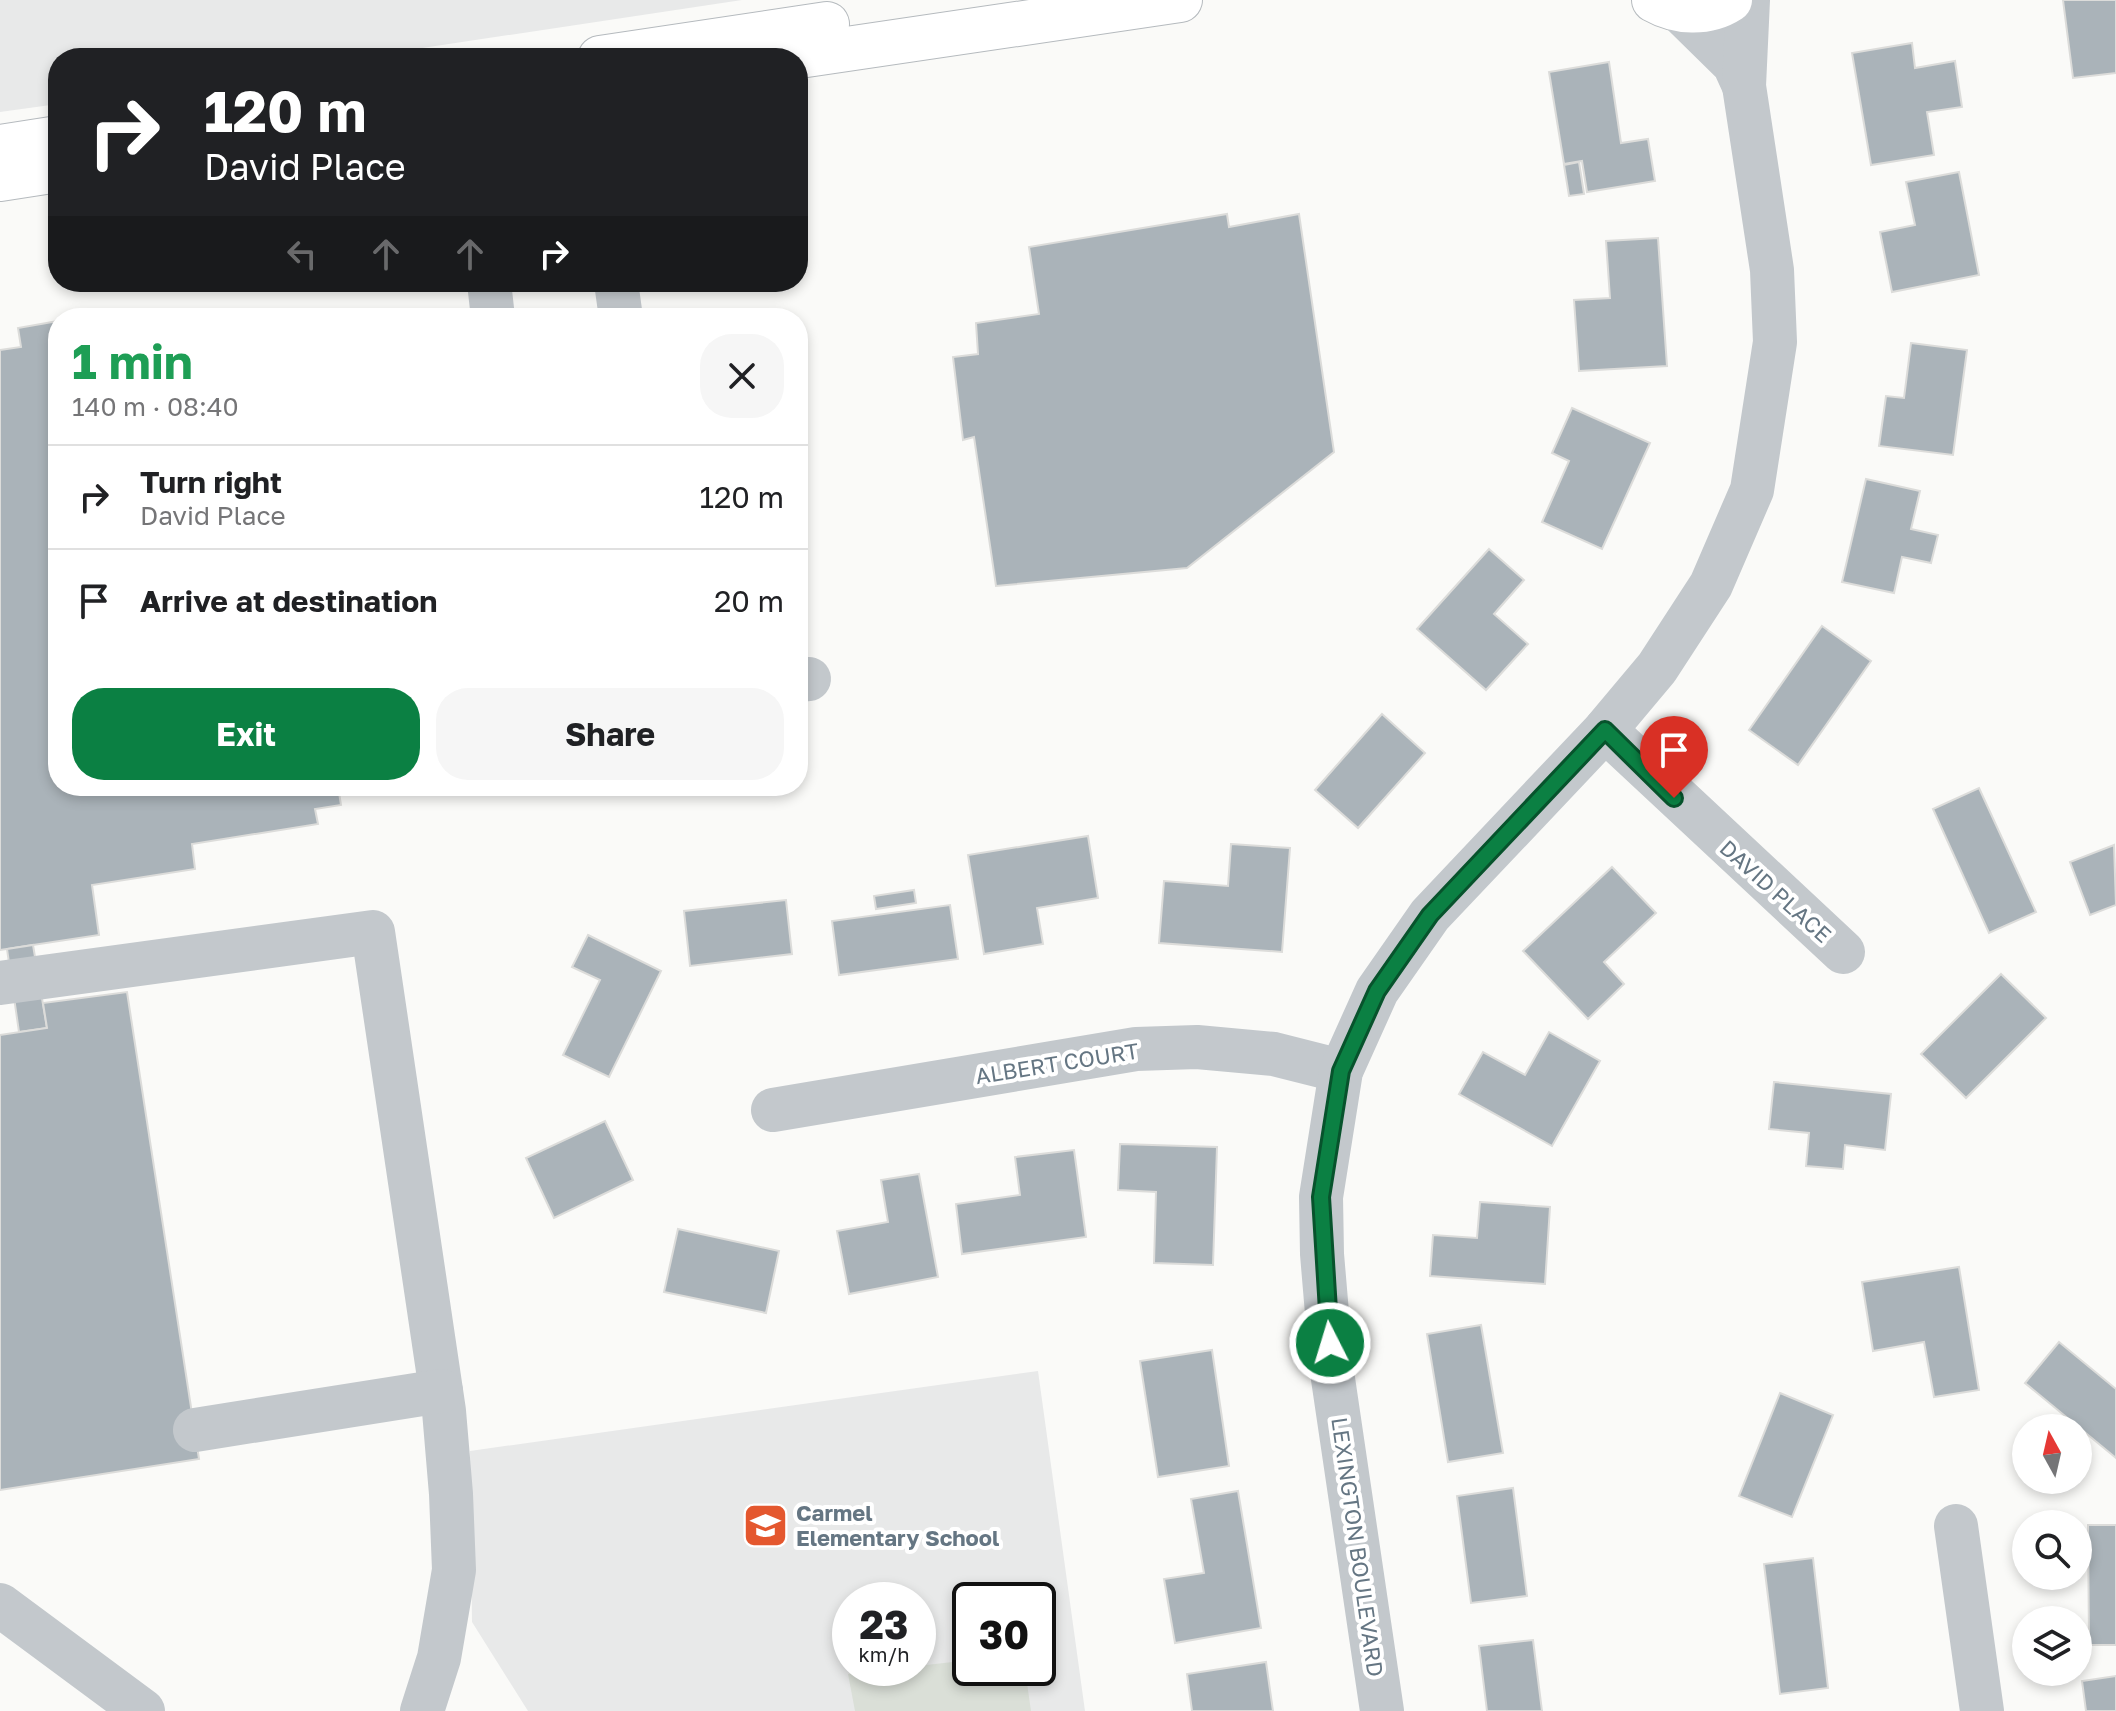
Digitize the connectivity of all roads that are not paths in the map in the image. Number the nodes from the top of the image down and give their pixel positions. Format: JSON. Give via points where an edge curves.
{"nodes":[{"id":1,"x":991,"y":0,"type":"edge"},
{"id":2,"x":1180,"y":0,"type":"edge"},
{"id":3,"x":1730,"y":0,"type":"edge"},
{"id":4,"x":1748,"y":0,"type":"edge"},
{"id":5,"x":1666,"y":5,"type":"edge"},
{"id":6,"x":667,"y":48,"type":"edge"},
{"id":7,"x":808,"y":55,"type":"edge"},
{"id":8,"x":1744,"y":86,"type":"junction"},
{"id":9,"x":48,"y":140,"type":"edge"},
{"id":10,"x":0,"y":147,"type":"edge"},
{"id":11,"x":48,"y":172,"type":"edge"},
{"id":12,"x":0,"y":179,"type":"edge"},
{"id":13,"x":1605,"y":730,"type":"junction"},
{"id":14,"x":1843,"y":952,"type":"dead end"},
{"id":15,"x":0,"y":983,"type":"edge"},
{"id":16,"x":1341,"y":1071,"type":"junction"},
{"id":17,"x":773,"y":1110,"type":"dead end"},
{"id":18,"x":441,"y":1391,"type":"junction"},
{"id":19,"x":195,"y":1430,"type":"dead end"},
{"id":20,"x":1956,"y":1526,"type":"dead end"},
{"id":21,"x":0,"y":1605,"type":"edge"},
{"id":22,"x":143,"y":1711,"type":"edge"},
{"id":23,"x":422,"y":1711,"type":"edge"},
{"id":24,"x":1382,"y":1711,"type":"edge"},
{"id":25,"x":1982,"y":1711,"type":"edge"}],
"edges":[{"from":1,"to":6,"type":"main road"},
{"from":2,"to":7,"type":"main road"},
{"from":3,"to":5,"type":"main road","via":[[1703,10]]},
{"from":4,"to":8,"type":"street","name":"LEXINGTON BOULEVARD"},
{"from":5,"to":8,"type":"street","name":"LEXINGTON BOULEVARD","via":[[1734,64]]},
{"from":8,"to":13,"type":"street","name":"LEXINGTON BOULEVARD","via":[[1772,270],[1775,342],[1752,490],[1711,585],[1657,668]]},
{"from":9,"to":10,"type":"main road"},
{"from":11,"to":12,"type":"main road"},
{"from":13,"to":14,"type":"street","name":"DAVID PLACE"},
{"from":13,"to":16,"type":"street","name":"LEXINGTON BOULEVARD","via":[[1430,915],[1377,991]]},
{"from":15,"to":18,"type":"street","via":[[373,932]]},
{"from":16,"to":17,"type":"street","name":"ALBERT COURT","via":[[1274,1054],[1197,1047],[1136,1049]]},
{"from":16,"to":24,"type":"street","name":"LEXINGTON BOULEVARD","via":[[1321,1197],[1322,1254],[1332,1372]]},
{"from":18,"to":19,"type":"street"},
{"from":18,"to":23,"type":"street","via":[[454,1570],[439,1658]]},
{"from":20,"to":25,"type":"street"},
{"from":21,"to":22,"type":"street"}]}
